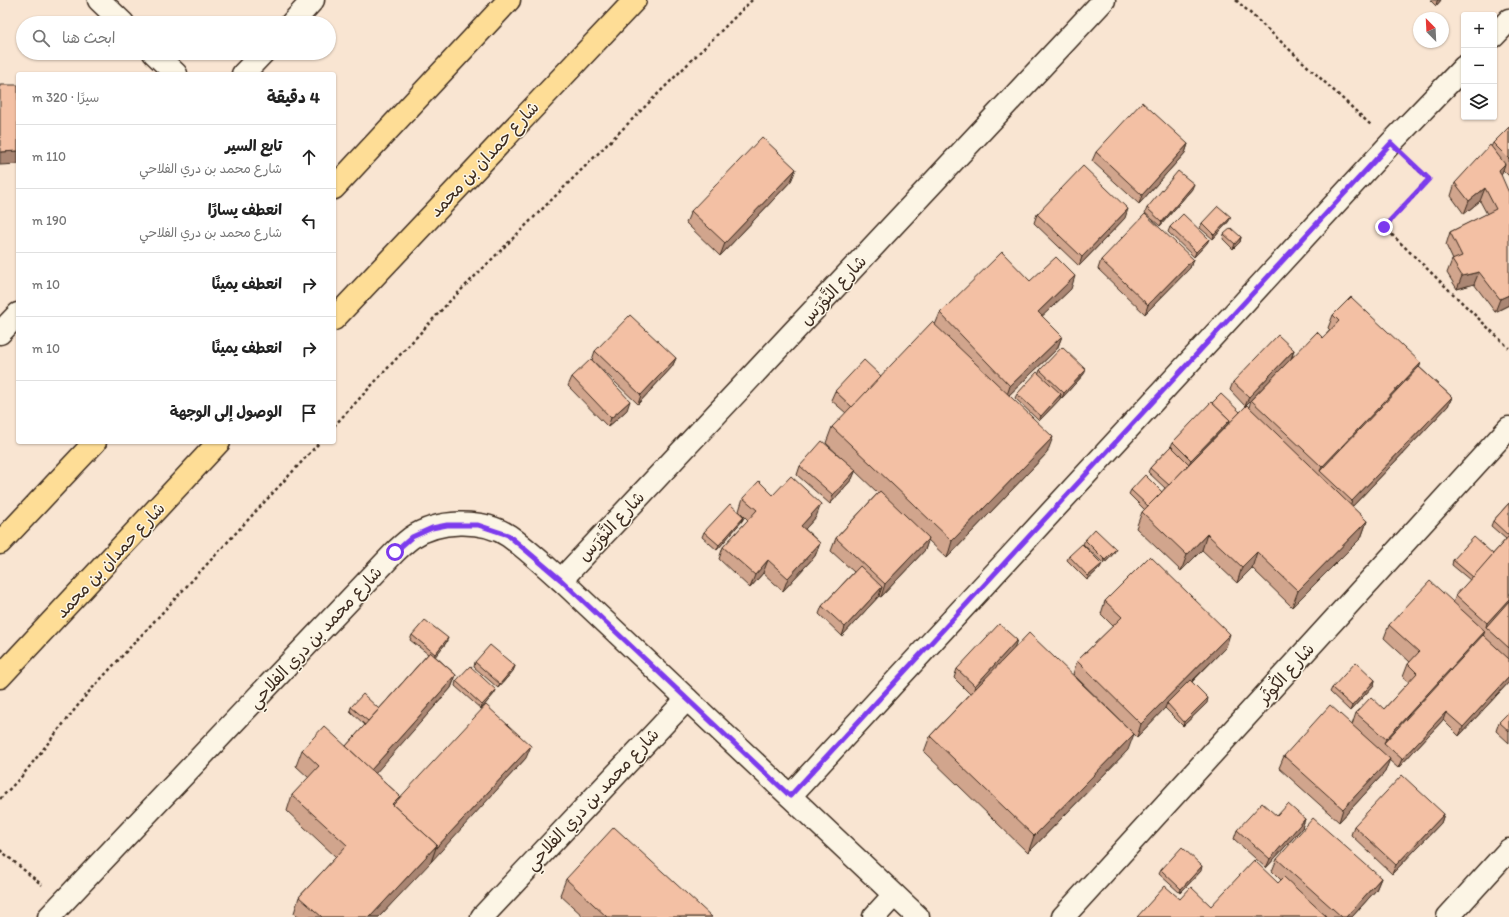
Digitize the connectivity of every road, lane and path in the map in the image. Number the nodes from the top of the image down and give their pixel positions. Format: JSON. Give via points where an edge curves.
{"nodes":[{"id":1,"x":99,"y":0,"type":"edge"},
{"id":2,"x":313,"y":0,"type":"edge"},
{"id":3,"x":509,"y":0,"type":"edge"},
{"id":4,"x":635,"y":0,"type":"edge"},
{"id":5,"x":752,"y":0,"type":"edge"},
{"id":6,"x":1104,"y":0,"type":"edge"},
{"id":7,"x":1236,"y":0,"type":"edge"},
{"id":8,"x":116,"y":16,"type":"edge"},
{"id":9,"x":298,"y":16,"type":"edge"},
{"id":10,"x":1509,"y":20,"type":"edge"},
{"id":11,"x":1497,"y":33,"type":"edge"},
{"id":12,"x":161,"y":60,"type":"edge"},
{"id":13,"x":256,"y":60,"type":"edge"},
{"id":14,"x":1461,"y":70,"type":"edge"},
{"id":15,"x":174,"y":72,"type":"edge"},
{"id":16,"x":245,"y":72,"type":"edge"},
{"id":17,"x":1391,"y":143,"type":"junction"},
{"id":18,"x":336,"y":186,"type":"edge"},
{"id":19,"x":16,"y":316,"type":"edge"},
{"id":20,"x":336,"y":317,"type":"edge"},
{"id":21,"x":0,"y":333,"type":"edge"},
{"id":22,"x":1509,"y":348,"type":"edge"},
{"id":23,"x":336,"y":424,"type":"edge"},
{"id":24,"x":1509,"y":428,"type":"edge"},
{"id":25,"x":93,"y":444,"type":"edge"},
{"id":26,"x":217,"y":444,"type":"edge"},
{"id":27,"x":318,"y":444,"type":"edge"},
{"id":28,"x":0,"y":543,"type":"edge"},
{"id":29,"x":561,"y":580,"type":"junction"},
{"id":30,"x":0,"y":677,"type":"edge"},
{"id":31,"x":687,"y":699,"type":"junction"},
{"id":32,"x":790,"y":796,"type":"junction"},
{"id":33,"x":0,"y":799,"type":"edge"},
{"id":34,"x":1509,"y":850,"type":"edge"},
{"id":35,"x":894,"y":895,"type":"junction"},
{"id":36,"x":49,"y":917,"type":"edge"},
{"id":37,"x":482,"y":917,"type":"edge"},
{"id":38,"x":874,"y":917,"type":"edge"},
{"id":39,"x":918,"y":917,"type":"edge"},
{"id":40,"x":1063,"y":917,"type":"edge"},
{"id":41,"x":1448,"y":917,"type":"edge"}],
"edges":[{"from":1,"to":8,"type":"street"},
{"from":2,"to":9,"type":"street"},
{"from":3,"to":18,"type":"main road"},
{"from":4,"to":20,"type":"main road","name":"شارع حمدان بن محمد"},
{"from":5,"to":23,"type":"path","via":[[449,302]]},
{"from":6,"to":29,"type":"street","name":"شارع النَّوْرَس"},
{"from":7,"to":17,"type":"path"},
{"from":10,"to":11,"type":"street"},
{"from":12,"to":15,"type":"street"},
{"from":13,"to":16,"type":"street"},
{"from":14,"to":17,"type":"street"},
{"from":17,"to":22,"type":"path","via":[[1429,179],[1384,227]]},
{"from":17,"to":32,"type":"street"},
{"from":19,"to":21,"type":"street"},
{"from":24,"to":40,"type":"street","name":"شارع الكُوثَر"},
{"from":25,"to":28,"type":"main road"},
{"from":26,"to":30,"type":"main road","name":"شارع حمدان بن محمد"},
{"from":27,"to":33,"type":"path","via":[[87,694],[22,776]]},
{"from":29,"to":31,"type":"street","name":"شارع محمد بن دري الفلاحي"},
{"from":29,"to":36,"type":"street","name":"شارع محمد بن دري الفلاحي","via":[[508,535],[494,529],[463,524],[447,525],[432,528],[412,537]]},
{"from":31,"to":32,"type":"street","name":"شارع محمد بن دري الفلاحي"},
{"from":31,"to":37,"type":"street","name":"شارع محمد بن دري الفلاحي"},
{"from":32,"to":35,"type":"street","name":"شارع محمد بن دري الفلاحي"},
{"from":34,"to":41,"type":"street"},
{"from":35,"to":38,"type":"street"},
{"from":35,"to":39,"type":"street","name":"شارع محمد بن دري الفلاحي"}]}
